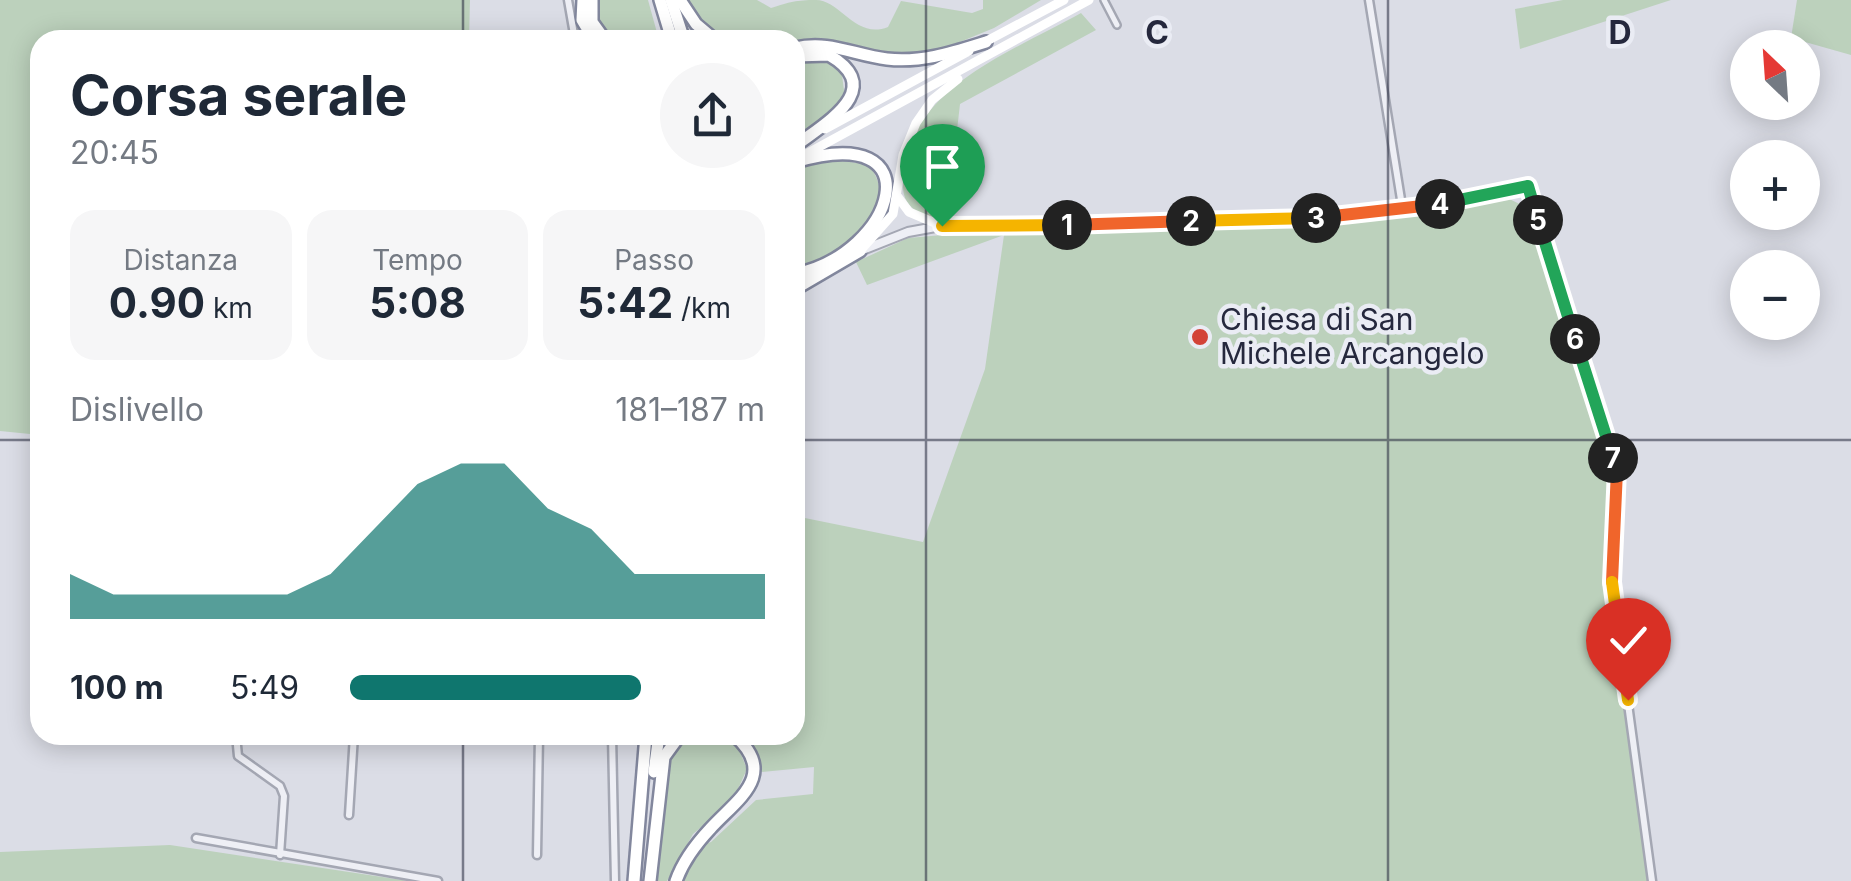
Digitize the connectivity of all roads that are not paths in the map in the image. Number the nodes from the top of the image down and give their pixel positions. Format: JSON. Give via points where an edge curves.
{"nodes":[{"id":1,"x":568,"y":0,"type":"edge"},
{"id":2,"x":583,"y":0,"type":"edge"},
{"id":3,"x":592,"y":0,"type":"edge"},
{"id":4,"x":656,"y":0,"type":"edge"},
{"id":5,"x":671,"y":0,"type":"edge"},
{"id":6,"x":680,"y":0,"type":"edge"},
{"id":7,"x":1064,"y":0,"type":"edge"},
{"id":8,"x":1089,"y":0,"type":"edge"},
{"id":9,"x":1104,"y":0,"type":"edge"},
{"id":10,"x":1369,"y":0,"type":"edge"},
{"id":11,"x":1117,"y":25,"type":"dead end"},
{"id":12,"x":573,"y":30,"type":"edge"},
{"id":13,"x":588,"y":30,"type":"edge"},
{"id":14,"x":598,"y":30,"type":"edge"},
{"id":15,"x":665,"y":30,"type":"edge"},
{"id":16,"x":681,"y":30,"type":"edge"},
{"id":17,"x":704,"y":30,"type":"edge"},
{"id":18,"x":986,"y":42,"type":"junction"},
{"id":19,"x":805,"y":46,"type":"edge"},
{"id":20,"x":805,"y":55,"type":"edge"},
{"id":21,"x":988,"y":57,"type":"junction"},
{"id":22,"x":805,"y":137,"type":"edge"},
{"id":23,"x":805,"y":138,"type":"edge"},
{"id":24,"x":805,"y":156,"type":"edge"},
{"id":25,"x":805,"y":159,"type":"edge"},
{"id":26,"x":898,"y":196,"type":"junction"},
{"id":27,"x":1403,"y":212,"type":"junction"},
{"id":28,"x":942,"y":226,"type":"junction"},
{"id":29,"x":860,"y":251,"type":"junction"},
{"id":30,"x":805,"y":271,"type":"edge"},
{"id":31,"x":805,"y":283,"type":"edge"},
{"id":32,"x":237,"y":745,"type":"edge"},
{"id":33,"x":353,"y":745,"type":"edge"},
{"id":34,"x":539,"y":745,"type":"edge"},
{"id":35,"x":612,"y":745,"type":"edge"},
{"id":36,"x":643,"y":745,"type":"edge"},
{"id":37,"x":658,"y":745,"type":"edge"},
{"id":38,"x":673,"y":745,"type":"edge"},
{"id":39,"x":745,"y":745,"type":"edge"},
{"id":40,"x":349,"y":814,"type":"dead end"},
{"id":41,"x":196,"y":838,"type":"dead end"},
{"id":42,"x":537,"y":855,"type":"dead end"},
{"id":43,"x":280,"y":856,"type":"junction"},
{"id":44,"x":438,"y":881,"type":"edge"},
{"id":45,"x":615,"y":881,"type":"edge"},
{"id":46,"x":634,"y":881,"type":"edge"},
{"id":47,"x":649,"y":881,"type":"edge"},
{"id":48,"x":676,"y":881,"type":"edge"},
{"id":49,"x":1652,"y":881,"type":"edge"}],
"edges":[{"from":1,"to":12,"type":"street"},
{"from":2,"to":13,"type":"highway"},
{"from":3,"to":14,"type":"highway"},
{"from":4,"to":15,"type":"highway"},
{"from":5,"to":16,"type":"highway"},
{"from":6,"to":17,"type":"highway"},
{"from":7,"to":18,"type":"main road"},
{"from":8,"to":21,"type":"main road"},
{"from":9,"to":11,"type":"street"},
{"from":10,"to":27,"type":"street"},
{"from":18,"to":19,"type":"highway","via":[[908,60]]},
{"from":18,"to":23,"type":"main road"},
{"from":20,"to":22,"type":"highway","via":[[829,54],[849,72],[852,85],[846,107]]},
{"from":21,"to":24,"type":"main road"},
{"from":21,"to":26,"type":"main road","via":[[923,111],[903,155]]},
{"from":25,"to":30,"type":"highway","via":[[833,152],[869,161],[889,182],[890,194],[869,229]]},
{"from":26,"to":28,"type":"main road","via":[[909,212]]},
{"from":26,"to":29,"type":"main road","via":[[893,214]]},
{"from":27,"to":28,"type":"street"},
{"from":27,"to":49,"type":"street","via":[[1528,186],[1617,470],[1610,571]]},
{"from":28,"to":29,"type":"street"},
{"from":29,"to":31,"type":"highway"},
{"from":32,"to":43,"type":"street","via":[[238,756],[284,796]]},
{"from":33,"to":40,"type":"street"},
{"from":34,"to":42,"type":"street"},
{"from":35,"to":45,"type":"street"},
{"from":36,"to":46,"type":"highway"},
{"from":37,"to":47,"type":"highway"},
{"from":38,"to":47,"type":"highway","via":[[664,757]]},
{"from":39,"to":48,"type":"highway","via":[[751,761],[748,791],[697,844]]},
{"from":41,"to":43,"type":"street"},
{"from":43,"to":44,"type":"street"}]}
